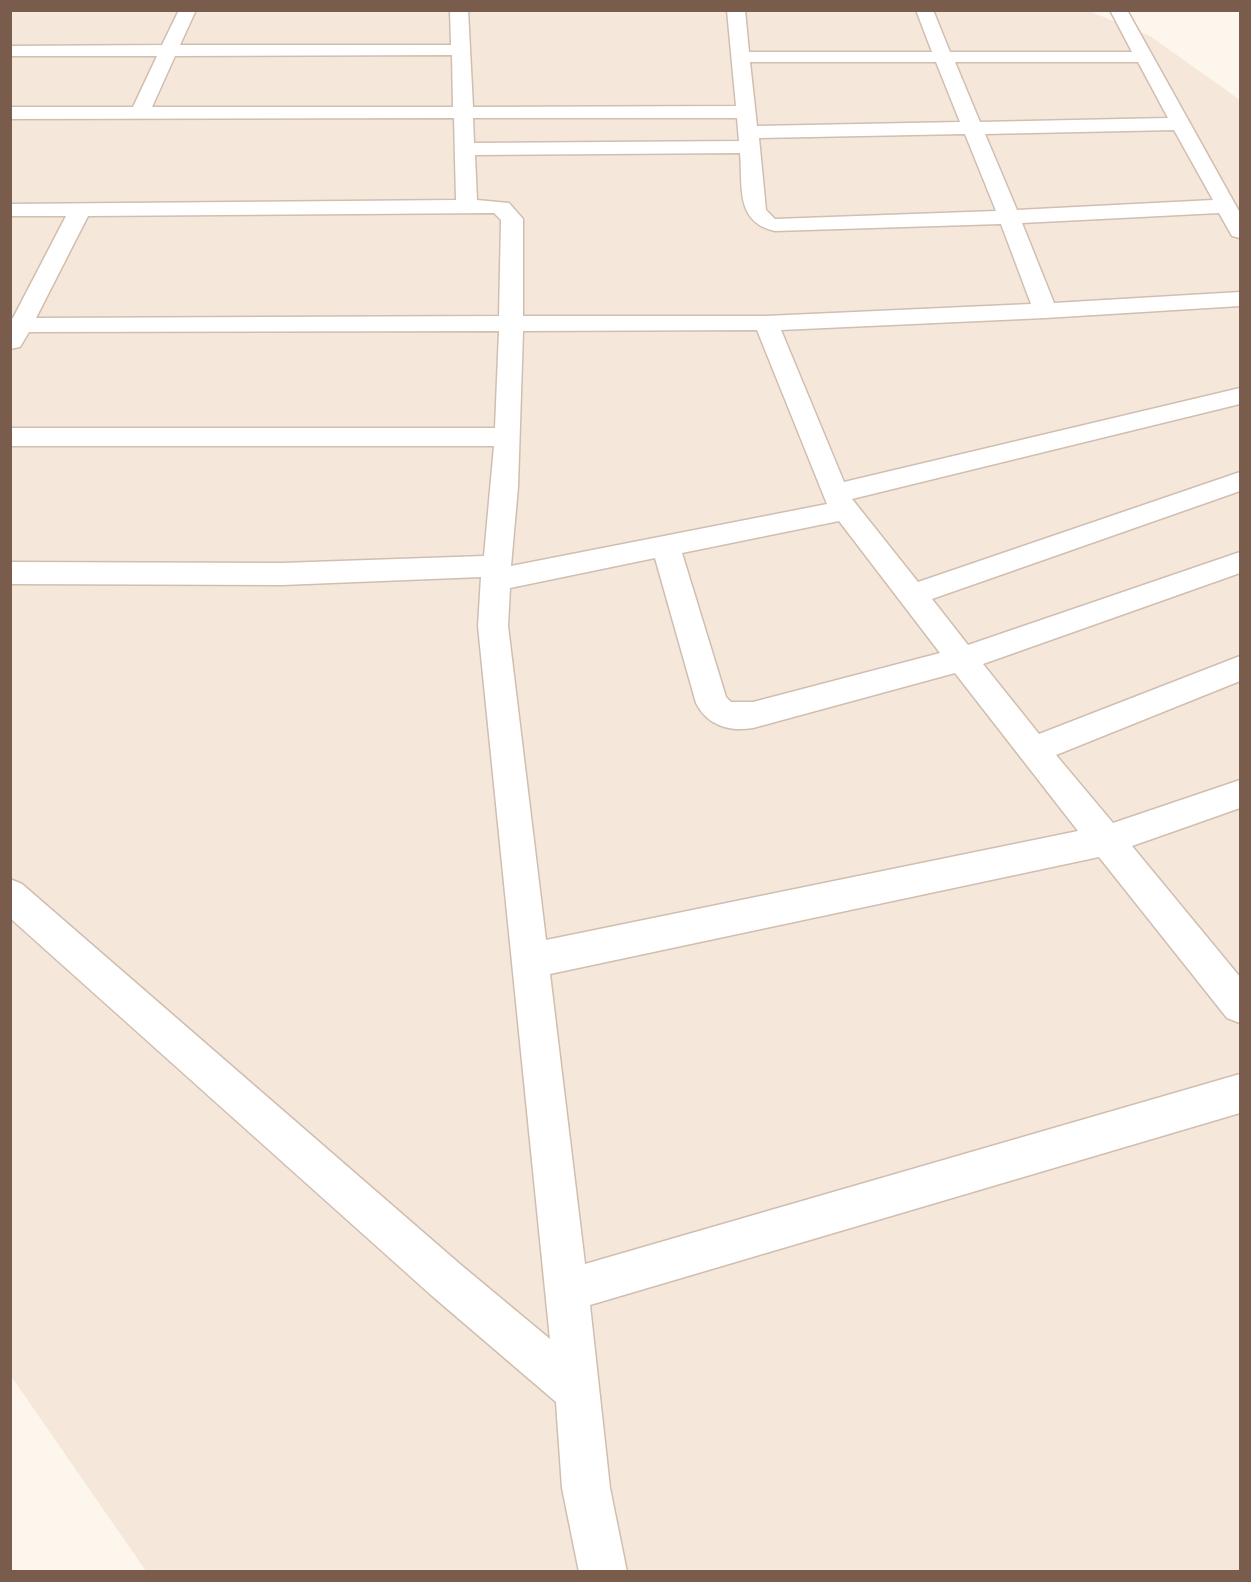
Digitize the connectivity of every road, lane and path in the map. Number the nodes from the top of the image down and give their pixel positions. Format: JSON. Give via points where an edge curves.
{"nodes":[{"id":1,"x":188,"y":10,"type":"edge"},
{"id":2,"x":459,"y":10,"type":"edge"},
{"id":3,"x":736,"y":10,"type":"edge"},
{"id":4,"x":924,"y":10,"type":"edge"},
{"id":5,"x":1118,"y":10,"type":"edge"},
{"id":6,"x":460,"y":50,"type":"junction"},
{"id":7,"x":10,"y":51,"type":"edge"},
{"id":8,"x":170,"y":52,"type":"junction"},
{"id":9,"x":741,"y":57,"type":"junction"},
{"id":10,"x":943,"y":57,"type":"junction"},
{"id":11,"x":1143,"y":57,"type":"junction"},
{"id":12,"x":140,"y":112,"type":"junction"},
{"id":13,"x":463,"y":112,"type":"junction"},
{"id":14,"x":10,"y":113,"type":"edge"},
{"id":15,"x":1181,"y":124,"type":"junction"},
{"id":16,"x":973,"y":128,"type":"junction"},
{"id":17,"x":748,"y":130,"type":"junction"},
{"id":18,"x":465,"y":149,"type":"junction"},
{"id":19,"x":467,"y":206,"type":"junction"},
{"id":20,"x":1226,"y":206,"type":"junction"},
{"id":21,"x":10,"y":210,"type":"edge"},
{"id":22,"x":80,"y":210,"type":"junction"},
{"id":23,"x":1009,"y":217,"type":"junction"},
{"id":24,"x":1240,"y":231,"type":"edge"},
{"id":25,"x":1240,"y":299,"type":"edge"},
{"id":26,"x":1045,"y":311,"type":"junction"},
{"id":27,"x":512,"y":324,"type":"junction"},
{"id":28,"x":766,"y":324,"type":"junction"},
{"id":29,"x":16,"y":325,"type":"edge"},
{"id":30,"x":10,"y":347,"type":"edge"},
{"id":31,"x":1240,"y":396,"type":"edge"},
{"id":32,"x":10,"y":437,"type":"edge"},
{"id":33,"x":507,"y":437,"type":"junction"},
{"id":34,"x":1240,"y":481,"type":"edge"},
{"id":35,"x":840,"y":502,"type":"junction"},
{"id":36,"x":666,"y":547,"type":"junction"},
{"id":37,"x":1240,"y":562,"type":"edge"},
{"id":38,"x":10,"y":573,"type":"edge"},
{"id":39,"x":496,"y":573,"type":"junction"},
{"id":40,"x":912,"y":595,"type":"junction"},
{"id":41,"x":962,"y":659,"type":"junction"},
{"id":42,"x":1240,"y":668,"type":"edge"},
{"id":43,"x":1033,"y":750,"type":"junction"},
{"id":44,"x":1240,"y":794,"type":"edge"},
{"id":45,"x":1107,"y":840,"type":"junction"},
{"id":46,"x":10,"y":895,"type":"edge"},
{"id":47,"x":531,"y":961,"type":"junction"},
{"id":48,"x":1240,"y":1005,"type":"edge"},
{"id":49,"x":1240,"y":1094,"type":"edge"},
{"id":50,"x":566,"y":1291,"type":"junction"},
{"id":51,"x":578,"y":1391,"type":"junction"},
{"id":52,"x":603,"y":1572,"type":"edge"}],
"edges":[{"from":1,"to":8,"type":"street"},
{"from":2,"to":6,"type":"street"},
{"from":3,"to":9,"type":"street"},
{"from":4,"to":10,"type":"street"},
{"from":5,"to":11,"type":"street"},
{"from":6,"to":8,"type":"street"},
{"from":6,"to":13,"type":"street"},
{"from":7,"to":8,"type":"street"},
{"from":8,"to":12,"type":"street"},
{"from":9,"to":10,"type":"street"},
{"from":9,"to":17,"type":"street"},
{"from":10,"to":11,"type":"street"},
{"from":10,"to":16,"type":"street"},
{"from":11,"to":15,"type":"street"},
{"from":12,"to":13,"type":"street"},
{"from":12,"to":14,"type":"street"},
{"from":13,"to":17,"type":"street"},
{"from":13,"to":18,"type":"street"},
{"from":15,"to":16,"type":"street"},
{"from":15,"to":20,"type":"street"},
{"from":16,"to":17,"type":"street"},
{"from":16,"to":23,"type":"street"},
{"from":17,"to":18,"type":"street"},
{"from":17,"to":23,"type":"street","via":[[756,212],[767,223]]},
{"from":18,"to":19,"type":"street"},
{"from":19,"to":22,"type":"street"},
{"from":19,"to":27,"type":"street","via":[[501,208],[512,219]]},
{"from":20,"to":23,"type":"street"},
{"from":20,"to":24,"type":"street"},
{"from":21,"to":22,"type":"street"},
{"from":22,"to":29,"type":"street"},
{"from":23,"to":26,"type":"street"},
{"from":25,"to":26,"type":"street"},
{"from":26,"to":28,"type":"street"},
{"from":27,"to":28,"type":"street"},
{"from":27,"to":29,"type":"street"},
{"from":27,"to":33,"type":"street"},
{"from":28,"to":35,"type":"street"},
{"from":29,"to":30,"type":"street"},
{"from":31,"to":35,"type":"street"},
{"from":32,"to":33,"type":"street"},
{"from":33,"to":39,"type":"street"},
{"from":34,"to":40,"type":"street"},
{"from":35,"to":36,"type":"street"},
{"from":35,"to":40,"type":"street"},
{"from":36,"to":39,"type":"street"},
{"from":36,"to":41,"type":"street","via":[[712,703],[728,715],[753,715]]},
{"from":37,"to":41,"type":"street"},
{"from":38,"to":39,"type":"street"},
{"from":39,"to":47,"type":"street","via":[[494,627]]},
{"from":40,"to":41,"type":"street"},
{"from":41,"to":43,"type":"street"},
{"from":42,"to":43,"type":"street"},
{"from":43,"to":45,"type":"street"},
{"from":44,"to":45,"type":"street"},
{"from":45,"to":47,"type":"street"},
{"from":45,"to":48,"type":"street"},
{"from":46,"to":51,"type":"street","via":[[446,1280]]},
{"from":47,"to":50,"type":"street"},
{"from":49,"to":50,"type":"street"},
{"from":50,"to":51,"type":"street"},
{"from":51,"to":52,"type":"street","via":[[586,1488]]}]}
